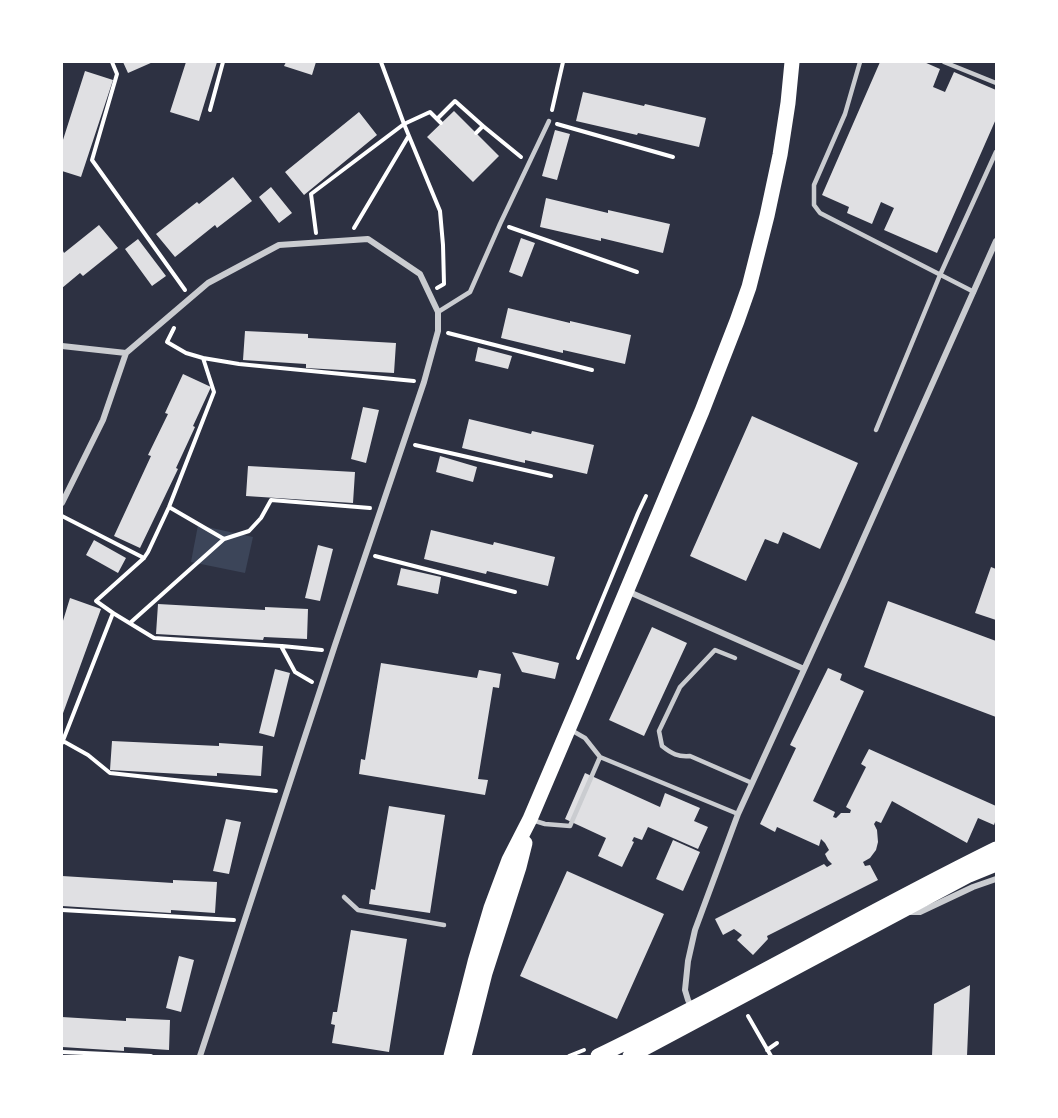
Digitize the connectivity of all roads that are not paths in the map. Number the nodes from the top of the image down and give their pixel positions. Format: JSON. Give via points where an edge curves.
{"nodes":[{"id":1,"x":792,"y":62,"type":"edge"},
{"id":2,"x":860,"y":62,"type":"edge"},
{"id":3,"x":944,"y":62,"type":"edge"},
{"id":4,"x":964,"y":62,"type":"edge"},
{"id":5,"x":961,"y":69,"type":"junction"},
{"id":6,"x":996,"y":83,"type":"edge"},
{"id":7,"x":549,"y":122,"type":"road end"},
{"id":8,"x":996,"y":152,"type":"edge"},
{"id":9,"x":996,"y":241,"type":"edge"},
{"id":10,"x":940,"y":275,"type":"junction"},
{"id":11,"x":974,"y":292,"type":"junction"},
{"id":12,"x":438,"y":312,"type":"junction"},
{"id":13,"x":62,"y":346,"type":"edge"},
{"id":14,"x":126,"y":353,"type":"junction"},
{"id":15,"x":876,"y":430,"type":"dead end"},
{"id":16,"x":62,"y":503,"type":"edge"},
{"id":17,"x":627,"y":590,"type":"junction"},
{"id":18,"x":735,"y":658,"type":"dead end"},
{"id":19,"x":804,"y":669,"type":"junction"},
{"id":20,"x":568,"y":729,"type":"junction"},
{"id":21,"x":600,"y":757,"type":"junction"},
{"id":22,"x":752,"y":783,"type":"junction"},
{"id":23,"x":738,"y":814,"type":"junction"},
{"id":24,"x":530,"y":819,"type":"junction"},
{"id":25,"x":996,"y":849,"type":"edge"},
{"id":26,"x":996,"y":864,"type":"edge"},
{"id":27,"x":996,"y":879,"type":"edge"},
{"id":28,"x":344,"y":897,"type":"dead end"},
{"id":29,"x":900,"y":911,"type":"junction"},
{"id":30,"x":444,"y":925,"type":"dead end"},
{"id":31,"x":692,"y":1009,"type":"junction"},
{"id":32,"x":467,"y":1053,"type":"edge"},
{"id":33,"x":200,"y":1056,"type":"edge"},
{"id":34,"x":451,"y":1056,"type":"edge"},
{"id":35,"x":598,"y":1056,"type":"edge"},
{"id":36,"x":630,"y":1056,"type":"edge"}],
"edges":[{"from":1,"to":17,"type":"main road","via":[[780,155],[749,287]]},
{"from":2,"to":10,"type":"lane","via":[[845,114],[814,185],[814,205],[820,213]]},
{"from":3,"to":5,"type":"lane"},
{"from":4,"to":5,"type":"lane"},
{"from":5,"to":6,"type":"lane"},
{"from":7,"to":12,"type":"lane","via":[[470,292]]},
{"from":8,"to":10,"type":"lane"},
{"from":9,"to":11,"type":"street"},
{"from":10,"to":11,"type":"lane"},
{"from":10,"to":15,"type":"lane"},
{"from":11,"to":19,"type":"street"},
{"from":12,"to":14,"type":"street","via":[[420,274],[368,239],[279,245],[208,283]]},
{"from":12,"to":33,"type":"street","via":[[438,331],[424,382]]},
{"from":13,"to":14,"type":"street"},
{"from":14,"to":16,"type":"street","via":[[103,420]]},
{"from":17,"to":19,"type":"street"},
{"from":17,"to":20,"type":"main road"},
{"from":18,"to":22,"type":"lane","via":[[715,650],[680,687],[659,731],[662,746],[674,755],[690,756]]},
{"from":19,"to":22,"type":"street"},
{"from":20,"to":21,"type":"lane","via":[[585,738]]},
{"from":20,"to":24,"type":"main road"},
{"from":21,"to":23,"type":"lane"},
{"from":21,"to":24,"type":"lane","via":[[570,826]]},
{"from":22,"to":23,"type":"street"},
{"from":23,"to":31,"type":"street","via":[[692,940],[685,990]]},
{"from":24,"to":32,"type":"main road","via":[[485,973]]},
{"from":24,"to":34,"type":"main road","via":[[491,908]]},
{"from":25,"to":31,"type":"main road"},
{"from":26,"to":29,"type":"main road"},
{"from":27,"to":29,"type":"street","via":[[920,912]]},
{"from":28,"to":30,"type":"lane","via":[[358,910]]},
{"from":29,"to":36,"type":"main road"},
{"from":31,"to":35,"type":"main road"}]}
